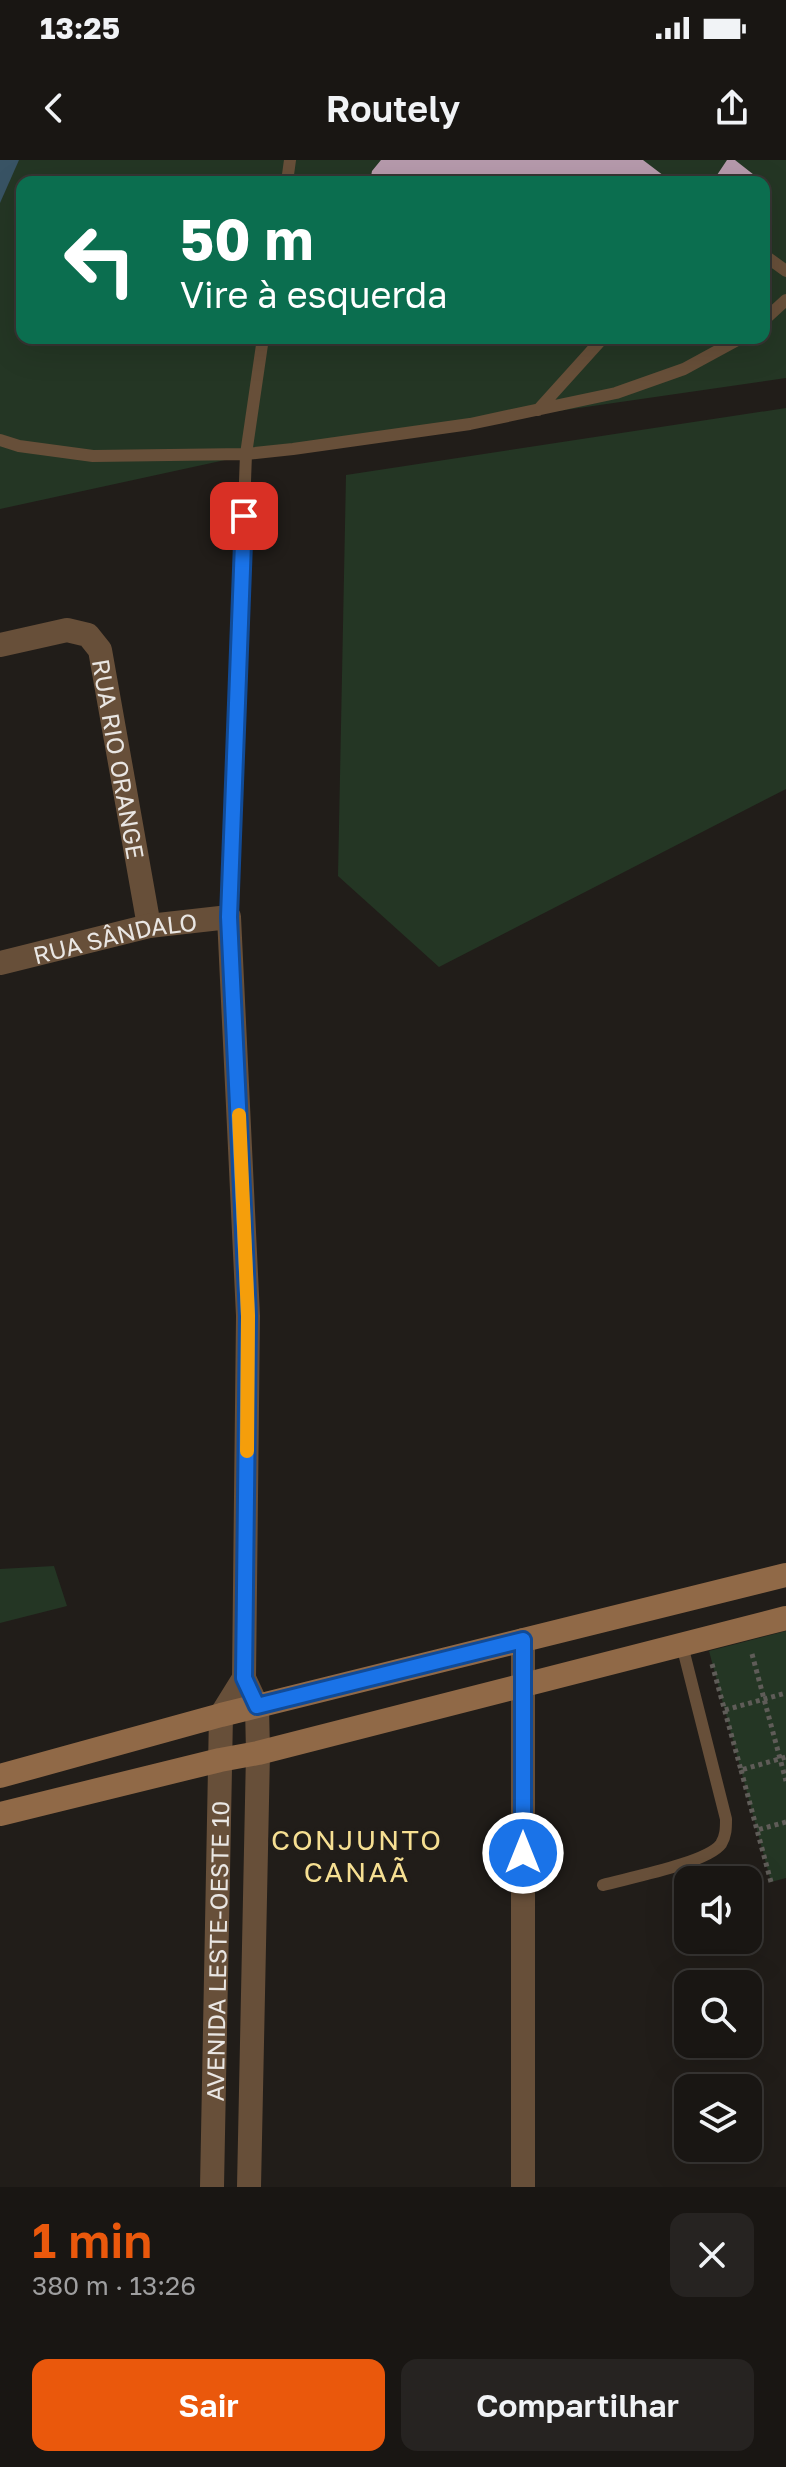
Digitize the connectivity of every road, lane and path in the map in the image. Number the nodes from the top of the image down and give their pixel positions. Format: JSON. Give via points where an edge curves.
{"nodes":[{"id":1,"x":786,"y":300,"type":"edge"},
{"id":2,"x":770,"y":315,"type":"edge"},
{"id":3,"x":262,"y":344,"type":"edge"},
{"id":4,"x":598,"y":344,"type":"edge"},
{"id":5,"x":730,"y":344,"type":"edge"},
{"id":6,"x":538,"y":410,"type":"junction"},
{"id":7,"x":0,"y":440,"type":"edge"},
{"id":8,"x":246,"y":454,"type":"junction"},
{"id":9,"x":0,"y":645,"type":"edge"},
{"id":10,"x":229,"y":917,"type":"junction"},
{"id":11,"x":149,"y":926,"type":"junction"},
{"id":12,"x":0,"y":963,"type":"edge"},
{"id":13,"x":786,"y":1575,"type":"edge"},
{"id":14,"x":786,"y":1618,"type":"edge"},
{"id":15,"x":523,"y":1640,"type":"junction"},
{"id":16,"x":749,"y":1641,"type":"dead end"},
{"id":17,"x":682,"y":1645,"type":"junction"},
{"id":18,"x":244,"y":1678,"type":"junction"},
{"id":19,"x":522,"y":1686,"type":"junction"},
{"id":20,"x":786,"y":1693,"type":"edge"},
{"id":21,"x":764,"y":1699,"type":"junction"},
{"id":22,"x":257,"y":1706,"type":"junction"},
{"id":23,"x":221,"y":1715,"type":"junction"},
{"id":24,"x":258,"y":1753,"type":"junction"},
{"id":25,"x":783,"y":1758,"type":"edge"},
{"id":26,"x":220,"y":1760,"type":"junction"},
{"id":27,"x":741,"y":1770,"type":"junction"},
{"id":28,"x":0,"y":1776,"type":"edge"},
{"id":29,"x":786,"y":1781,"type":"edge"},
{"id":30,"x":0,"y":1814,"type":"edge"},
{"id":31,"x":786,"y":1822,"type":"edge"},
{"id":32,"x":757,"y":1830,"type":"junction"},
{"id":33,"x":771,"y":1882,"type":"dead end"},
{"id":34,"x":603,"y":1885,"type":"dead end"},
{"id":35,"x":212,"y":2187,"type":"edge"},
{"id":36,"x":249,"y":2187,"type":"edge"},
{"id":37,"x":523,"y":2187,"type":"edge"}],
"edges":[{"from":1,"to":2,"type":"lane"},
{"from":3,"to":8,"type":"lane"},
{"from":4,"to":6,"type":"lane"},
{"from":5,"to":6,"type":"lane","via":[[684,369],[616,393]]},
{"from":6,"to":8,"type":"lane"},
{"from":7,"to":8,"type":"lane","via":[[93,456]]},
{"from":8,"to":10,"type":"lane"},
{"from":9,"to":11,"type":"street","name":"RUA RIO ORANGE","via":[[67,630],[88,635],[100,650]]},
{"from":10,"to":11,"type":"street","name":"RUA SÂNDALO"},
{"from":10,"to":18,"type":"street","via":[[248,1316]]},
{"from":11,"to":12,"type":"street","name":"RUA SÂNDALO"},
{"from":13,"to":15,"type":"street"},
{"from":14,"to":17,"type":"street"},
{"from":15,"to":19,"type":"street"},
{"from":15,"to":22,"type":"street"},
{"from":16,"to":21,"type":"path"},
{"from":17,"to":19,"type":"street"},
{"from":17,"to":34,"type":"lane","via":[[726,1819],[725,1833],[720,1845],[693,1861]]},
{"from":18,"to":22,"type":"street"},
{"from":18,"to":23,"type":"street"},
{"from":19,"to":24,"type":"street"},
{"from":19,"to":37,"type":"street"},
{"from":20,"to":21,"type":"path"},
{"from":21,"to":25,"type":"path"},
{"from":21,"to":27,"type":"path","via":[[725,1710]]},
{"from":22,"to":23,"type":"street"},
{"from":22,"to":24,"type":"street","name":"AVENIDA LESTE-OESTE 10"},
{"from":23,"to":26,"type":"street","name":"AVENIDA LESTE-OESTE 10"},
{"from":23,"to":28,"type":"street"},
{"from":24,"to":26,"type":"street"},
{"from":24,"to":36,"type":"street","name":"AVENIDA LESTE-OESTE 10"},
{"from":25,"to":27,"type":"path"},
{"from":25,"to":29,"type":"path"},
{"from":26,"to":30,"type":"street"},
{"from":26,"to":35,"type":"street","name":"AVENIDA LESTE-OESTE 10"},
{"from":27,"to":32,"type":"path"},
{"from":31,"to":32,"type":"path"},
{"from":32,"to":33,"type":"path"}]}
